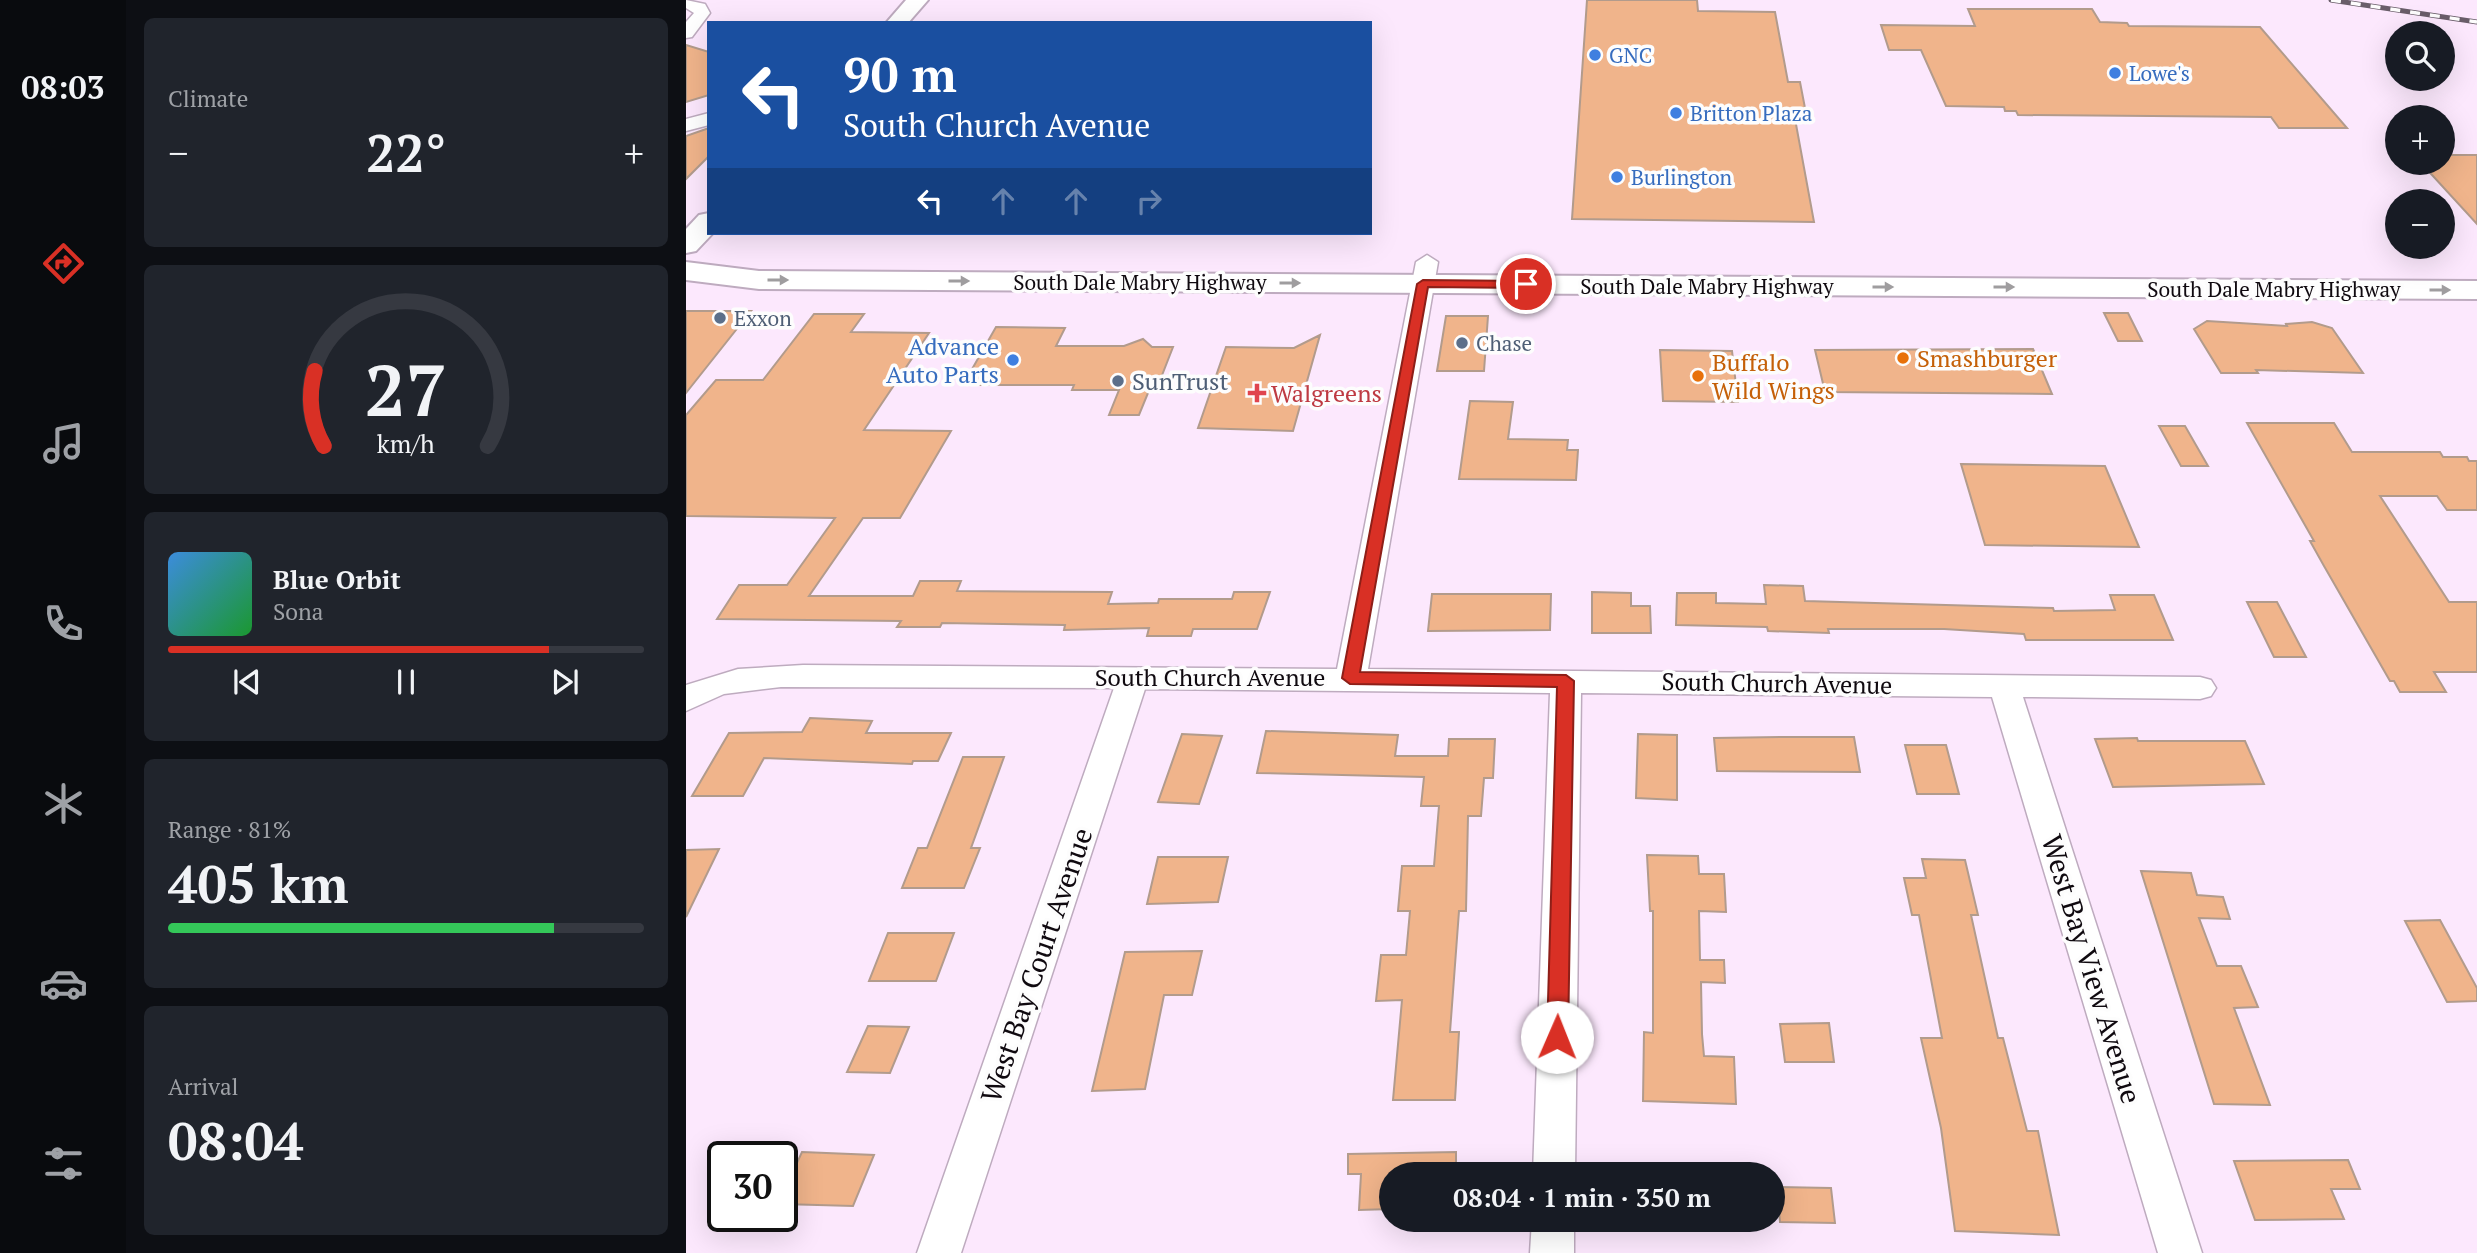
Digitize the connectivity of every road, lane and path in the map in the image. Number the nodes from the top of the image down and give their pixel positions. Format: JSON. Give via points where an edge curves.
{"nodes":[{"id":1,"x":686,"y":2,"type":"edge"},
{"id":2,"x":915,"y":2,"type":"edge"},
{"id":3,"x":898,"y":21,"type":"edge"},
{"id":4,"x":707,"y":29,"type":"edge"},
{"id":5,"x":687,"y":30,"type":"edge"},
{"id":6,"x":707,"y":120,"type":"edge"},
{"id":7,"x":686,"y":125,"type":"edge"},
{"id":8,"x":707,"y":223,"type":"edge"},
{"id":9,"x":686,"y":245,"type":"edge"},
{"id":10,"x":1850,"y":265,"type":"junction"},
{"id":11,"x":2337,"y":266,"type":"junction"},
{"id":12,"x":686,"y":268,"type":"edge"},
{"id":13,"x":2477,"y":268,"type":"edge"},
{"id":14,"x":1425,"y":273,"type":"junction"},
{"id":15,"x":1653,"y":285,"type":"junction"},
{"id":16,"x":2354,"y":289,"type":"junction"},
{"id":17,"x":2477,"y":290,"type":"edge"},
{"id":18,"x":1133,"y":677,"type":"junction"},
{"id":19,"x":1350,"y":678,"type":"junction"},
{"id":20,"x":1566,"y":681,"type":"junction"},
{"id":21,"x":2004,"y":686,"type":"junction"},
{"id":22,"x":2200,"y":688,"type":"dead end"},
{"id":23,"x":686,"y":700,"type":"edge"},
{"id":24,"x":1554,"y":1162,"type":"edge"},
{"id":25,"x":1553,"y":1232,"type":"edge"},
{"id":26,"x":939,"y":1253,"type":"edge"},
{"id":27,"x":1552,"y":1253,"type":"edge"},
{"id":28,"x":2180,"y":1253,"type":"edge"}],
"edges":[{"from":1,"to":5,"type":"street","via":[[702,13]]},
{"from":2,"to":3,"type":"main road"},
{"from":4,"to":5,"type":"street"},
{"from":6,"to":7,"type":"street"},
{"from":8,"to":9,"type":"main road"},
{"from":10,"to":11,"type":"main road","name":"South Dale Mabry Highway"},
{"from":10,"to":14,"type":"main road","name":"South Dale Mabry Highway"},
{"from":10,"to":15,"type":"main road","via":[[1816,275],[1740,275]]},
{"from":11,"to":13,"type":"main road","name":"South Dale Mabry Highway"},
{"from":11,"to":16,"type":"main road"},
{"from":12,"to":14,"type":"main road","name":"South Dale Mabry Highway","via":[[759,280]]},
{"from":14,"to":15,"type":"main road","name":"South Dale Mabry Highway"},
{"from":14,"to":19,"type":"street"},
{"from":15,"to":16,"type":"main road","name":"South Dale Mabry Highway","one_way":true},
{"from":16,"to":17,"type":"main road","name":"South Dale Mabry Highway","one_way":true},
{"from":18,"to":19,"type":"street","name":"South Church Avenue"},
{"from":18,"to":23,"type":"street","name":"South Church Avenue","via":[[763,678],[698,690]]},
{"from":18,"to":26,"type":"street","name":"West Bay Court Avenue"},
{"from":19,"to":20,"type":"street","name":"South Church Avenue"},
{"from":20,"to":21,"type":"street","name":"South Church Avenue"},
{"from":20,"to":24,"type":"street"},
{"from":21,"to":22,"type":"street","name":"South Church Avenue"},
{"from":21,"to":28,"type":"street","name":"West Bay View Avenue"},
{"from":25,"to":27,"type":"street"}]}
